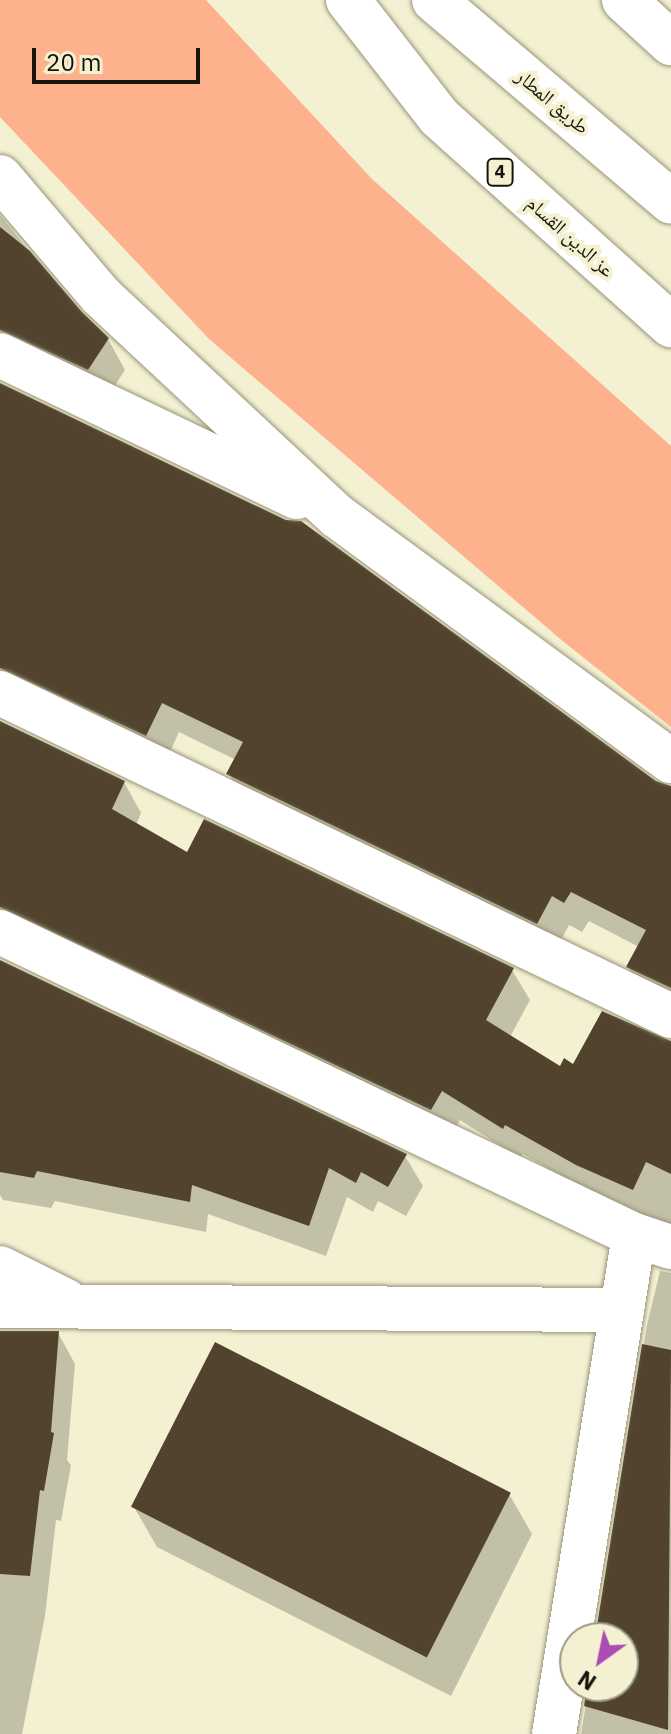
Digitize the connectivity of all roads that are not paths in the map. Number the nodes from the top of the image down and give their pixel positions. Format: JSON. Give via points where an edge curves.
{"nodes":[{"id":1,"x":348,"y":0,"type":"edge"},
{"id":2,"x":434,"y":0,"type":"edge"},
{"id":3,"x":624,"y":0,"type":"edge"},
{"id":4,"x":671,"y":43,"type":"edge"},
{"id":5,"x":0,"y":177,"type":"edge"},
{"id":6,"x":671,"y":202,"type":"edge"},
{"id":7,"x":671,"y":325,"type":"edge"},
{"id":8,"x":0,"y":355,"type":"edge"},
{"id":9,"x":337,"y":516,"type":"junction"},
{"id":10,"x":0,"y":693,"type":"edge"},
{"id":11,"x":671,"y":761,"type":"edge"},
{"id":12,"x":0,"y":932,"type":"edge"},
{"id":13,"x":671,"y":1016,"type":"edge"},
{"id":14,"x":653,"y":1241,"type":"edge"},
{"id":15,"x":0,"y":1268,"type":"edge"},
{"id":16,"x":0,"y":1306,"type":"edge"},
{"id":17,"x":81,"y":1308,"type":"junction"},
{"id":18,"x":622,"y":1310,"type":"junction"},
{"id":19,"x":554,"y":1734,"type":"edge"}],
"edges":[{"from":1,"to":7,"type":"main road","name":"عز الدين القسام","number":"4","via":[[439,117]]},
{"from":2,"to":6,"type":"main road","name":"طريق المطار"},
{"from":3,"to":4,"type":"main road"},
{"from":5,"to":9,"type":"main road","via":[[101,296]]},
{"from":8,"to":9,"type":"main road"},
{"from":9,"to":11,"type":"main road"},
{"from":10,"to":13,"type":"main road"},
{"from":12,"to":14,"type":"main road"},
{"from":14,"to":18,"type":"main road"},
{"from":15,"to":17,"type":"main road"},
{"from":16,"to":17,"type":"main road"},
{"from":17,"to":18,"type":"main road"},
{"from":18,"to":19,"type":"main road"}]}
